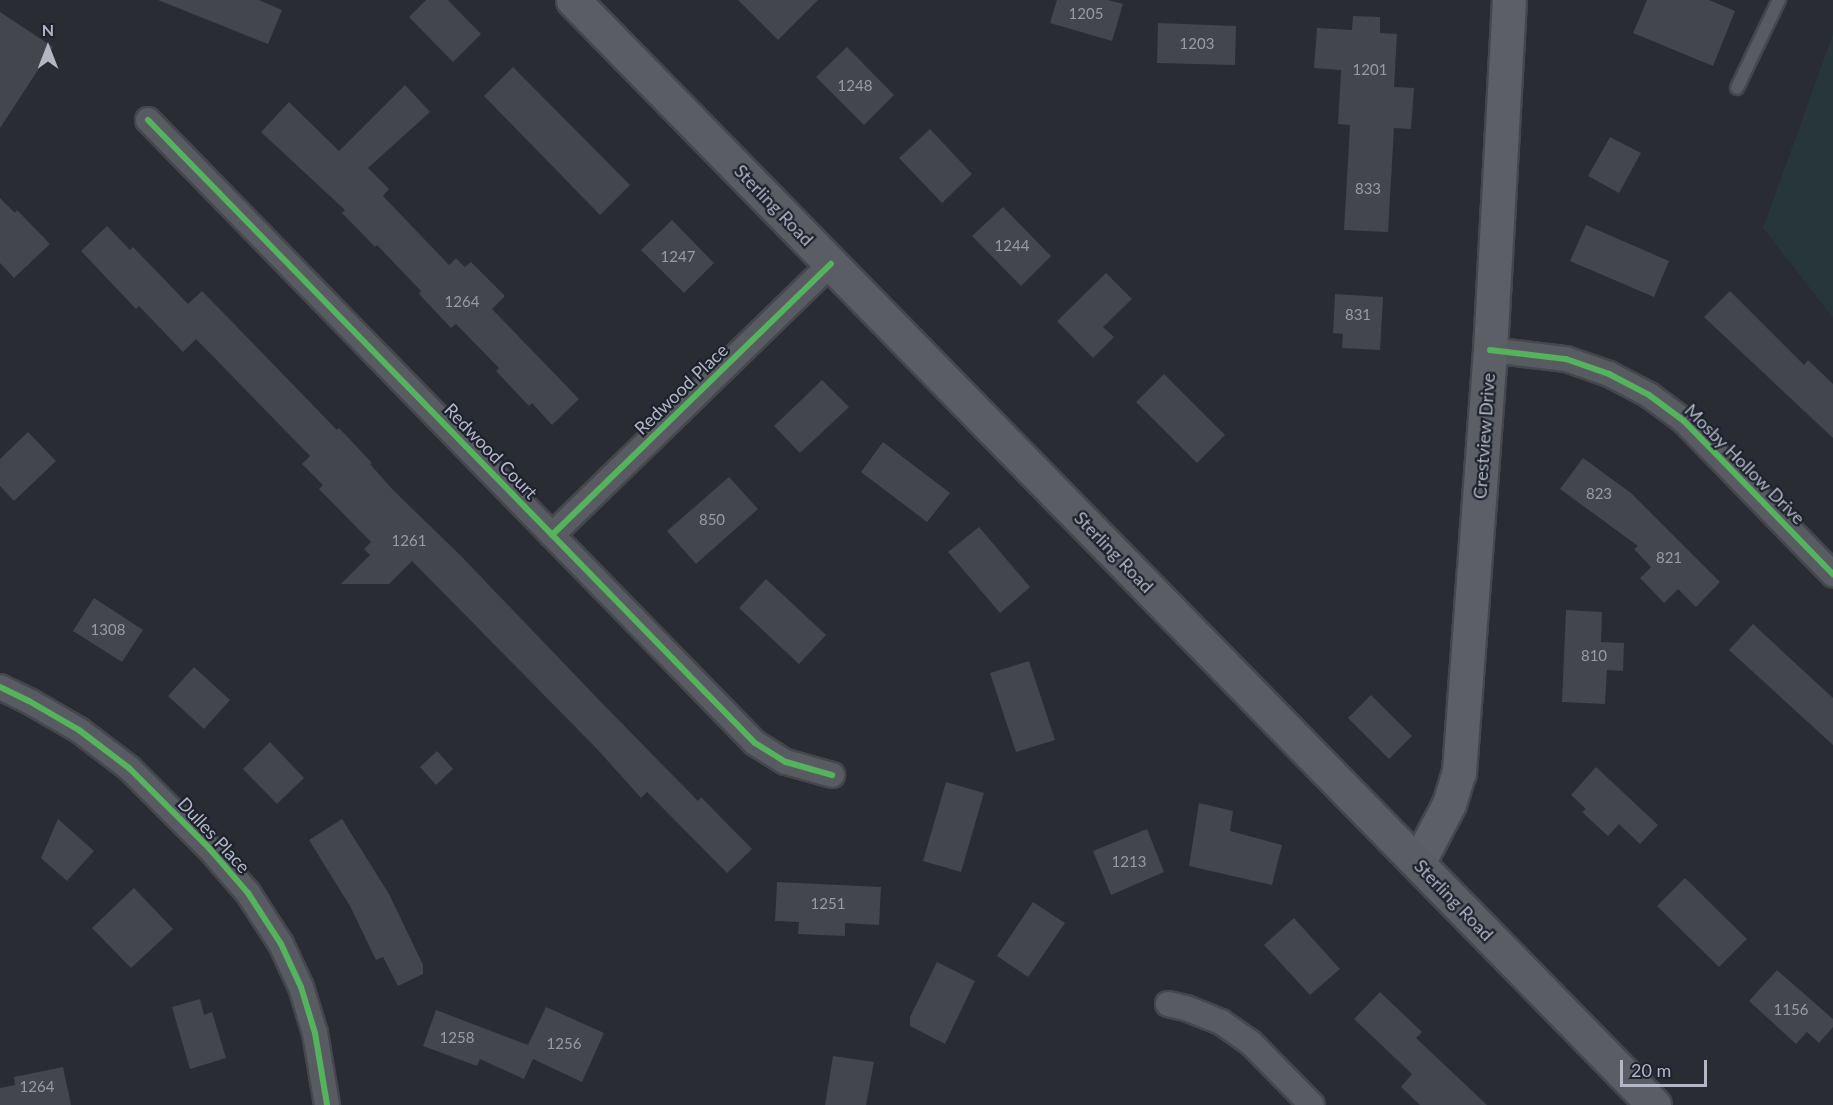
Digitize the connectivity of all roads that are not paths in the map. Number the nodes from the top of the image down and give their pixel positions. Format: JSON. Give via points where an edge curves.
{"nodes":[{"id":1,"x":573,"y":0,"type":"edge"},
{"id":2,"x":1509,"y":0,"type":"edge"},
{"id":3,"x":1779,"y":0,"type":"edge"},
{"id":4,"x":1737,"y":88,"type":"dead end"},
{"id":5,"x":148,"y":120,"type":"dead end"},
{"id":6,"x":831,"y":264,"type":"junction"},
{"id":7,"x":1490,"y":350,"type":"junction"},
{"id":8,"x":552,"y":535,"type":"junction"},
{"id":9,"x":1833,"y":574,"type":"edge"},
{"id":10,"x":0,"y":687,"type":"edge"},
{"id":11,"x":832,"y":775,"type":"dead end"},
{"id":12,"x":1418,"y":863,"type":"junction"},
{"id":13,"x":1168,"y":1004,"type":"dead end"},
{"id":14,"x":327,"y":1105,"type":"edge"},
{"id":15,"x":1312,"y":1105,"type":"edge"},
{"id":16,"x":1654,"y":1105,"type":"edge"}],
"edges":[{"from":1,"to":6,"type":"main road","name":"Sterling Road"},
{"from":2,"to":7,"type":"main road","name":"Crestview Drive"},
{"from":3,"to":4,"type":"lane"},
{"from":5,"to":8,"type":"street","name":"Redwood Court"},
{"from":6,"to":8,"type":"street","name":"Redwood Place"},
{"from":6,"to":12,"type":"main road","name":"Sterling Road"},
{"from":7,"to":9,"type":"street","name":"Mosby Hollow Drive","via":[[1566,359],[1609,374],[1649,395],[1684,421]]},
{"from":7,"to":12,"type":"main road","name":"Crestview Drive","via":[[1459,772],[1449,804]]},
{"from":8,"to":11,"type":"street","name":"Redwood Court","via":[[755,743],[786,762]]},
{"from":10,"to":14,"type":"street","name":"Dulles Place","via":[[80,730],[129,768],[248,893],[302,987],[315,1033]]},
{"from":12,"to":16,"type":"main road","name":"Sterling Road"},
{"from":13,"to":15,"type":"street","via":[[1221,1022],[1250,1042]]}]}
